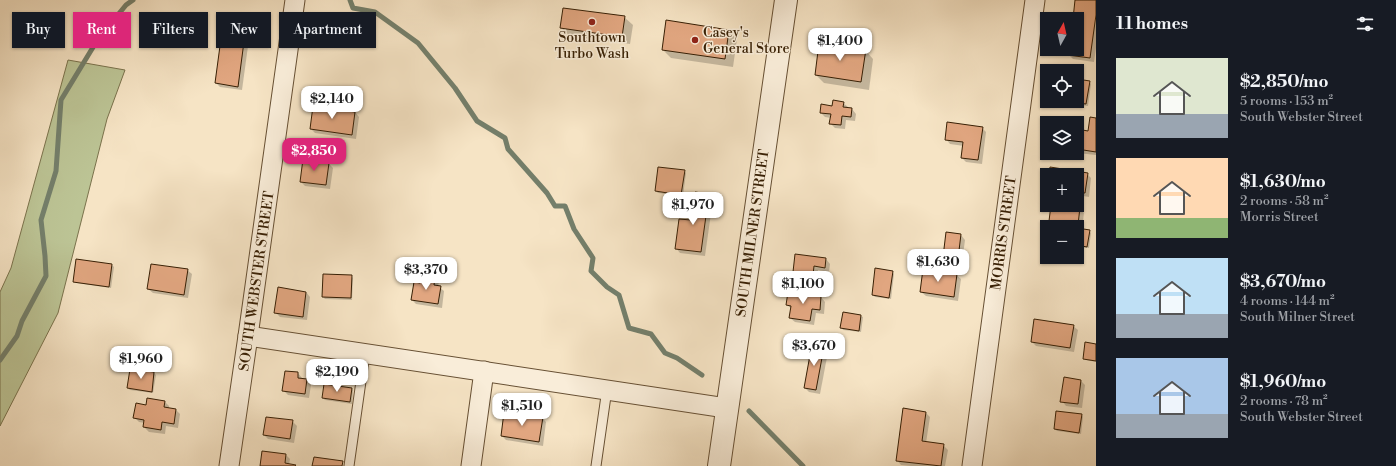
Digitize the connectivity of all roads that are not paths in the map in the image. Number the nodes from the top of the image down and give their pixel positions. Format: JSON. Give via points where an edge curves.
{"nodes":[{"id":1,"x":295,"y":0,"type":"edge"},
{"id":2,"x":786,"y":0,"type":"edge"},
{"id":3,"x":1035,"y":0,"type":"edge"},
{"id":4,"x":248,"y":336,"type":"junction"},
{"id":5,"x":365,"y":353,"type":"junction"},
{"id":6,"x":484,"y":371,"type":"junction"},
{"id":7,"x":607,"y":389,"type":"junction"},
{"id":8,"x":726,"y":408,"type":"junction"},
{"id":9,"x":229,"y":466,"type":"edge"},
{"id":10,"x":349,"y":466,"type":"edge"},
{"id":11,"x":471,"y":466,"type":"edge"},
{"id":12,"x":596,"y":466,"type":"edge"},
{"id":13,"x":719,"y":466,"type":"edge"},
{"id":14,"x":972,"y":466,"type":"edge"}],
"edges":[{"from":1,"to":4,"type":"street","name":"SOUTH WEBSTER STREET"},
{"from":2,"to":8,"type":"street","name":"SOUTH MILNER STREET"},
{"from":3,"to":14,"type":"street","name":"MORRIS STREET"},
{"from":4,"to":5,"type":"street"},
{"from":4,"to":9,"type":"street","name":"SOUTH WEBSTER STREET"},
{"from":5,"to":6,"type":"street"},
{"from":5,"to":10,"type":"lane"},
{"from":6,"to":7,"type":"street"},
{"from":6,"to":11,"type":"street"},
{"from":7,"to":8,"type":"street"},
{"from":7,"to":12,"type":"lane"},
{"from":8,"to":13,"type":"street","name":"SOUTH MILNER STREET"}]}
